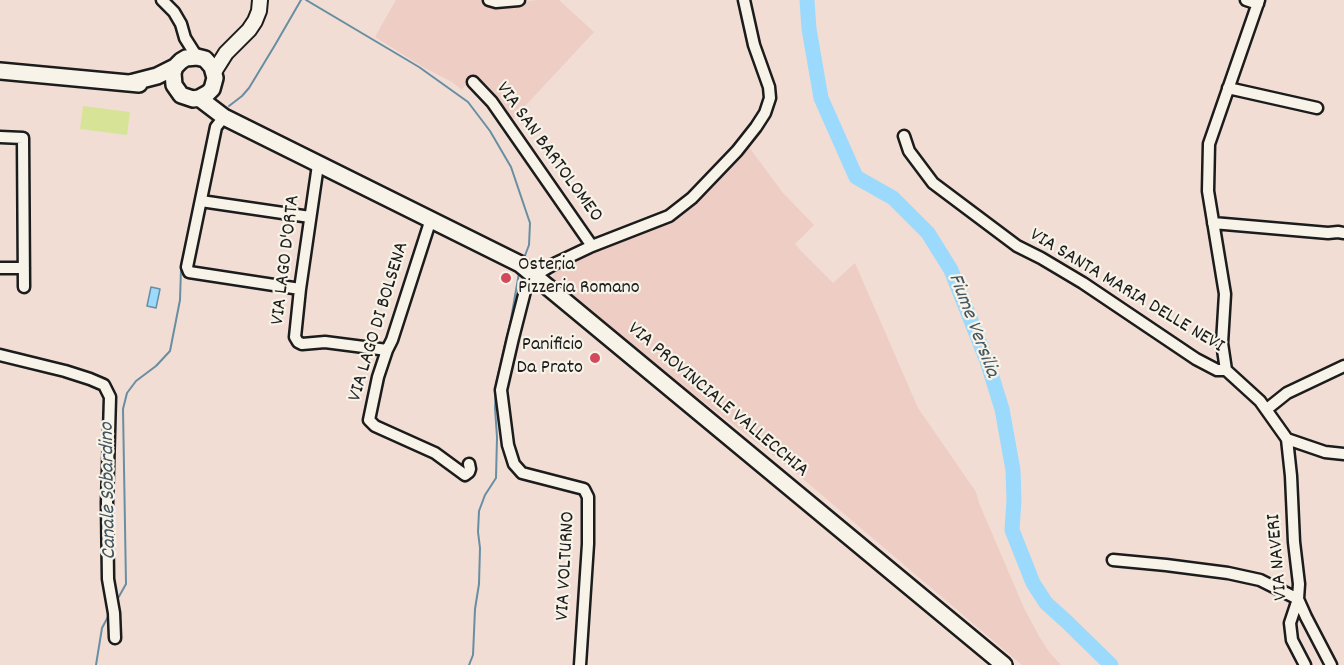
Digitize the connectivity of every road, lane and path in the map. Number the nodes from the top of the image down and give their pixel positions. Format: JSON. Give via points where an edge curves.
{"nodes":[{"id":1,"x":260,"y":0,"type":"edge"},
{"id":2,"x":489,"y":0,"type":"edge"},
{"id":3,"x":519,"y":0,"type":"edge"},
{"id":4,"x":744,"y":0,"type":"edge"},
{"id":5,"x":1246,"y":0,"type":"edge"},
{"id":6,"x":163,"y":1,"type":"edge"},
{"id":7,"x":1258,"y":2,"type":"edge"},
{"id":8,"x":185,"y":38,"type":"junction"},
{"id":9,"x":226,"y":53,"type":"junction"},
{"id":10,"x":201,"y":58,"type":"junction"},
{"id":11,"x":178,"y":64,"type":"junction"},
{"id":12,"x":0,"y":71,"type":"edge"},
{"id":13,"x":214,"y":72,"type":"junction"},
{"id":14,"x":473,"y":82,"type":"dead end"},
{"id":15,"x":130,"y":83,"type":"junction"},
{"id":16,"x":212,"y":88,"type":"junction"},
{"id":17,"x":1228,"y":88,"type":"junction"},
{"id":18,"x":176,"y":90,"type":"junction"},
{"id":19,"x":199,"y":98,"type":"junction"},
{"id":20,"x":1317,"y":108,"type":"dead end"},
{"id":21,"x":224,"y":117,"type":"junction"},
{"id":22,"x":904,"y":136,"type":"dead end"},
{"id":23,"x":0,"y":137,"type":"edge"},
{"id":24,"x":318,"y":165,"type":"junction"},
{"id":25,"x":201,"y":201,"type":"junction"},
{"id":26,"x":310,"y":217,"type":"junction"},
{"id":27,"x":430,"y":219,"type":"junction"},
{"id":28,"x":1213,"y":223,"type":"junction"},
{"id":29,"x":1344,"y":233,"type":"edge"},
{"id":30,"x":592,"y":246,"type":"junction"},
{"id":31,"x":0,"y":268,"type":"edge"},
{"id":32,"x":24,"y":268,"type":"junction"},
{"id":33,"x":534,"y":276,"type":"junction"},
{"id":34,"x":24,"y":287,"type":"dead end"},
{"id":35,"x":300,"y":290,"type":"junction"},
{"id":36,"x":387,"y":350,"type":"junction"},
{"id":37,"x":0,"y":355,"type":"edge"},
{"id":38,"x":1344,"y":366,"type":"edge"},
{"id":39,"x":1226,"y":370,"type":"junction"},
{"id":40,"x":1267,"y":409,"type":"junction"},
{"id":41,"x":1287,"y":439,"type":"junction"},
{"id":42,"x":1344,"y":454,"type":"edge"},
{"id":43,"x":469,"y":464,"type":"dead end"},
{"id":44,"x":1113,"y":561,"type":"dead end"},
{"id":45,"x":1298,"y":599,"type":"junction"},
{"id":46,"x":115,"y":638,"type":"dead end"},
{"id":47,"x":579,"y":665,"type":"edge"},
{"id":48,"x":1004,"y":665,"type":"edge"},
{"id":49,"x":1305,"y":665,"type":"edge"},
{"id":50,"x":1331,"y":665,"type":"edge"}],
"edges":[{"from":1,"to":9,"type":"street","via":[[255,21]]},
{"from":2,"to":3,"type":"street"},
{"from":4,"to":30,"type":"street","name":"VIA SAN BARTOLOMEO","via":[[754,45],[770,87],[765,113],[737,151],[669,216]]},
{"from":5,"to":7,"type":"street"},
{"from":6,"to":8,"type":"street","via":[[174,12]]},
{"from":7,"to":17,"type":"street"},
{"from":8,"to":10,"type":"street"},
{"from":8,"to":11,"type":"street"},
{"from":9,"to":10,"type":"street"},
{"from":9,"to":13,"type":"street"},
{"from":10,"to":11,"type":"main road","name":"VIA PROVINCIALE VALLECCHIA","via":[[191,56]]},
{"from":10,"to":13,"type":"main road"},
{"from":11,"to":15,"type":"main road","name":"VIA PROVINCIALE VALLECCHIA","via":[[158,76]]},
{"from":11,"to":18,"type":"main road","via":[[172,79]]},
{"from":12,"to":15,"type":"main road","name":"VIA PROVINCIALE VALLECCHIA"},
{"from":13,"to":16,"type":"main road"},
{"from":14,"to":30,"type":"street","name":"VIA SAN BARTOLOMEO","via":[[492,102]]},
{"from":15,"to":18,"type":"main road","name":"VIA PROVINCIALE VALLECCHIA","via":[[163,84]]},
{"from":16,"to":19,"type":"main road"},
{"from":16,"to":21,"type":"main road"},
{"from":17,"to":20,"type":"street"},
{"from":17,"to":28,"type":"street","via":[[1209,144],[1208,191]]},
{"from":18,"to":19,"type":"main road","name":"VIA PROVINCIALE VALLECCHIA","via":[[186,98]]},
{"from":19,"to":21,"type":"main road","name":"VIA PROVINCIALE VALLECCHIA"},
{"from":21,"to":24,"type":"main road","name":"VIA PROVINCIALE VALLECCHIA"},
{"from":21,"to":25,"type":"street","via":[[216,127]]},
{"from":22,"to":39,"type":"street","name":"VIA SANTA MARIA DELLE NEVI","via":[[909,152],[933,183],[1017,246],[1083,283],[1196,359],[1216,370]]},
{"from":23,"to":32,"type":"street","via":[[23,138]]},
{"from":24,"to":26,"type":"street","name":"VIA LAGO D'ORTA"},
{"from":24,"to":27,"type":"main road","name":"VIA PROVINCIALE VALLECCHIA"},
{"from":25,"to":26,"type":"street"},
{"from":25,"to":35,"type":"street","via":[[189,272]]},
{"from":26,"to":35,"type":"street","name":"VIA LAGO D'ORTA"},
{"from":27,"to":33,"type":"main road","name":"VIA PROVINCIALE VALLECCHIA","via":[[520,264]]},
{"from":27,"to":36,"type":"street","name":"VIA LAGO DI BOLSENA"},
{"from":28,"to":29,"type":"street"},
{"from":28,"to":39,"type":"street","via":[[1225,294],[1222,343]]},
{"from":30,"to":33,"type":"street","name":"VIA SAN BARTOLOMEO"},
{"from":31,"to":32,"type":"street"},
{"from":32,"to":34,"type":"street"},
{"from":33,"to":47,"type":"street","name":"VIA VOLTURNO","via":[[525,291],[501,390],[514,464],[522,473],[584,489],[588,497]]},
{"from":33,"to":48,"type":"main road","name":"VIA PROVINCIALE VALLECCHIA"},
{"from":35,"to":36,"type":"street","name":"VIA LAGO D'ORTA","via":[[295,337],[298,342]]},
{"from":36,"to":43,"type":"street","name":"VIA LAGO DI BOLSENA","via":[[369,420],[435,453],[465,475]]},
{"from":37,"to":46,"type":"street","via":[[90,379],[104,385],[110,397],[108,579]]},
{"from":38,"to":40,"type":"street","via":[[1287,393]]},
{"from":39,"to":40,"type":"street","name":"VIA SANTA MARIA DELLE NEVI"},
{"from":40,"to":41,"type":"street","name":"VIA SANTA MARIA DELLE NEVI"},
{"from":41,"to":42,"type":"street"},
{"from":41,"to":45,"type":"street","name":"VIA NAVERI"},
{"from":44,"to":45,"type":"street","via":[[1228,573],[1260,580]]},
{"from":45,"to":49,"type":"street","via":[[1290,623],[1292,640]]},
{"from":45,"to":50,"type":"street","name":"VIA NAVERI"}]}
